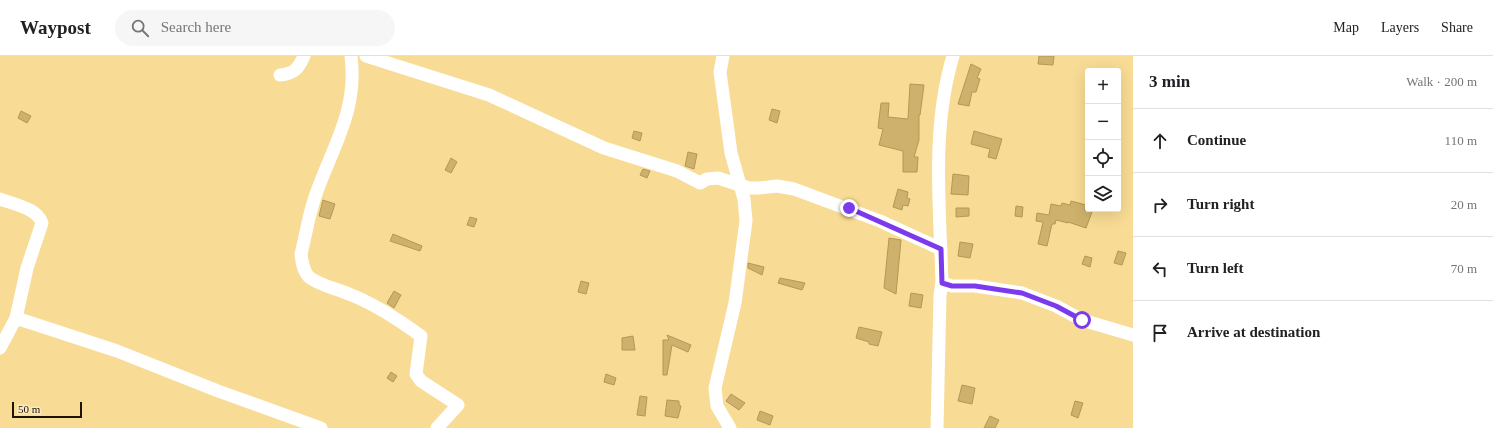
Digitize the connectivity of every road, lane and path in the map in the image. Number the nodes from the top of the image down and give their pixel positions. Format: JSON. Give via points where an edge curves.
{"nodes":[{"id":1,"x":304,"y":56,"type":"edge"},
{"id":2,"x":351,"y":56,"type":"edge"},
{"id":3,"x":366,"y":56,"type":"edge"},
{"id":4,"x":723,"y":56,"type":"edge"},
{"id":5,"x":953,"y":56,"type":"edge"},
{"id":6,"x":280,"y":75,"type":"dead end"},
{"id":7,"x":739,"y":184,"type":"junction"},
{"id":8,"x":0,"y":199,"type":"edge"},
{"id":9,"x":941,"y":249,"type":"junction"},
{"id":10,"x":942,"y":283,"type":"junction"},
{"id":11,"x":16,"y":318,"type":"junction"},
{"id":12,"x":1133,"y":335,"type":"edge"},
{"id":13,"x":0,"y":348,"type":"edge"},
{"id":14,"x":321,"y":428,"type":"edge"},
{"id":15,"x":437,"y":428,"type":"edge"},
{"id":16,"x":730,"y":428,"type":"edge"},
{"id":17,"x":937,"y":428,"type":"edge"}],
"edges":[{"from":1,"to":6,"type":"street","via":[[298,68],[289,74]]},
{"from":2,"to":15,"type":"street","via":[[353,70],[346,120],[315,195],[301,254],[302,262],[304,270],[316,281],[349,293],[391,315],[421,336],[416,374],[421,381],[458,405]]},
{"from":3,"to":7,"type":"street","via":[[489,95],[604,148],[677,171],[700,183],[718,178]]},
{"from":4,"to":7,"type":"street","via":[[720,72],[724,108]]},
{"from":5,"to":9,"type":"street","via":[[940,117]]},
{"from":7,"to":9,"type":"street","via":[[749,188],[777,186],[794,189],[880,221]]},
{"from":7,"to":16,"type":"street","via":[[744,199],[746,221],[735,303],[715,388],[717,406]]},
{"from":8,"to":11,"type":"street","via":[[34,212],[42,223],[27,268]]},
{"from":9,"to":10,"type":"street"},
{"from":10,"to":12,"type":"street","via":[[1022,293],[1056,306],[1082,320]]},
{"from":10,"to":17,"type":"street"},
{"from":11,"to":13,"type":"street"},
{"from":11,"to":14,"type":"street","via":[[117,351]]}]}
